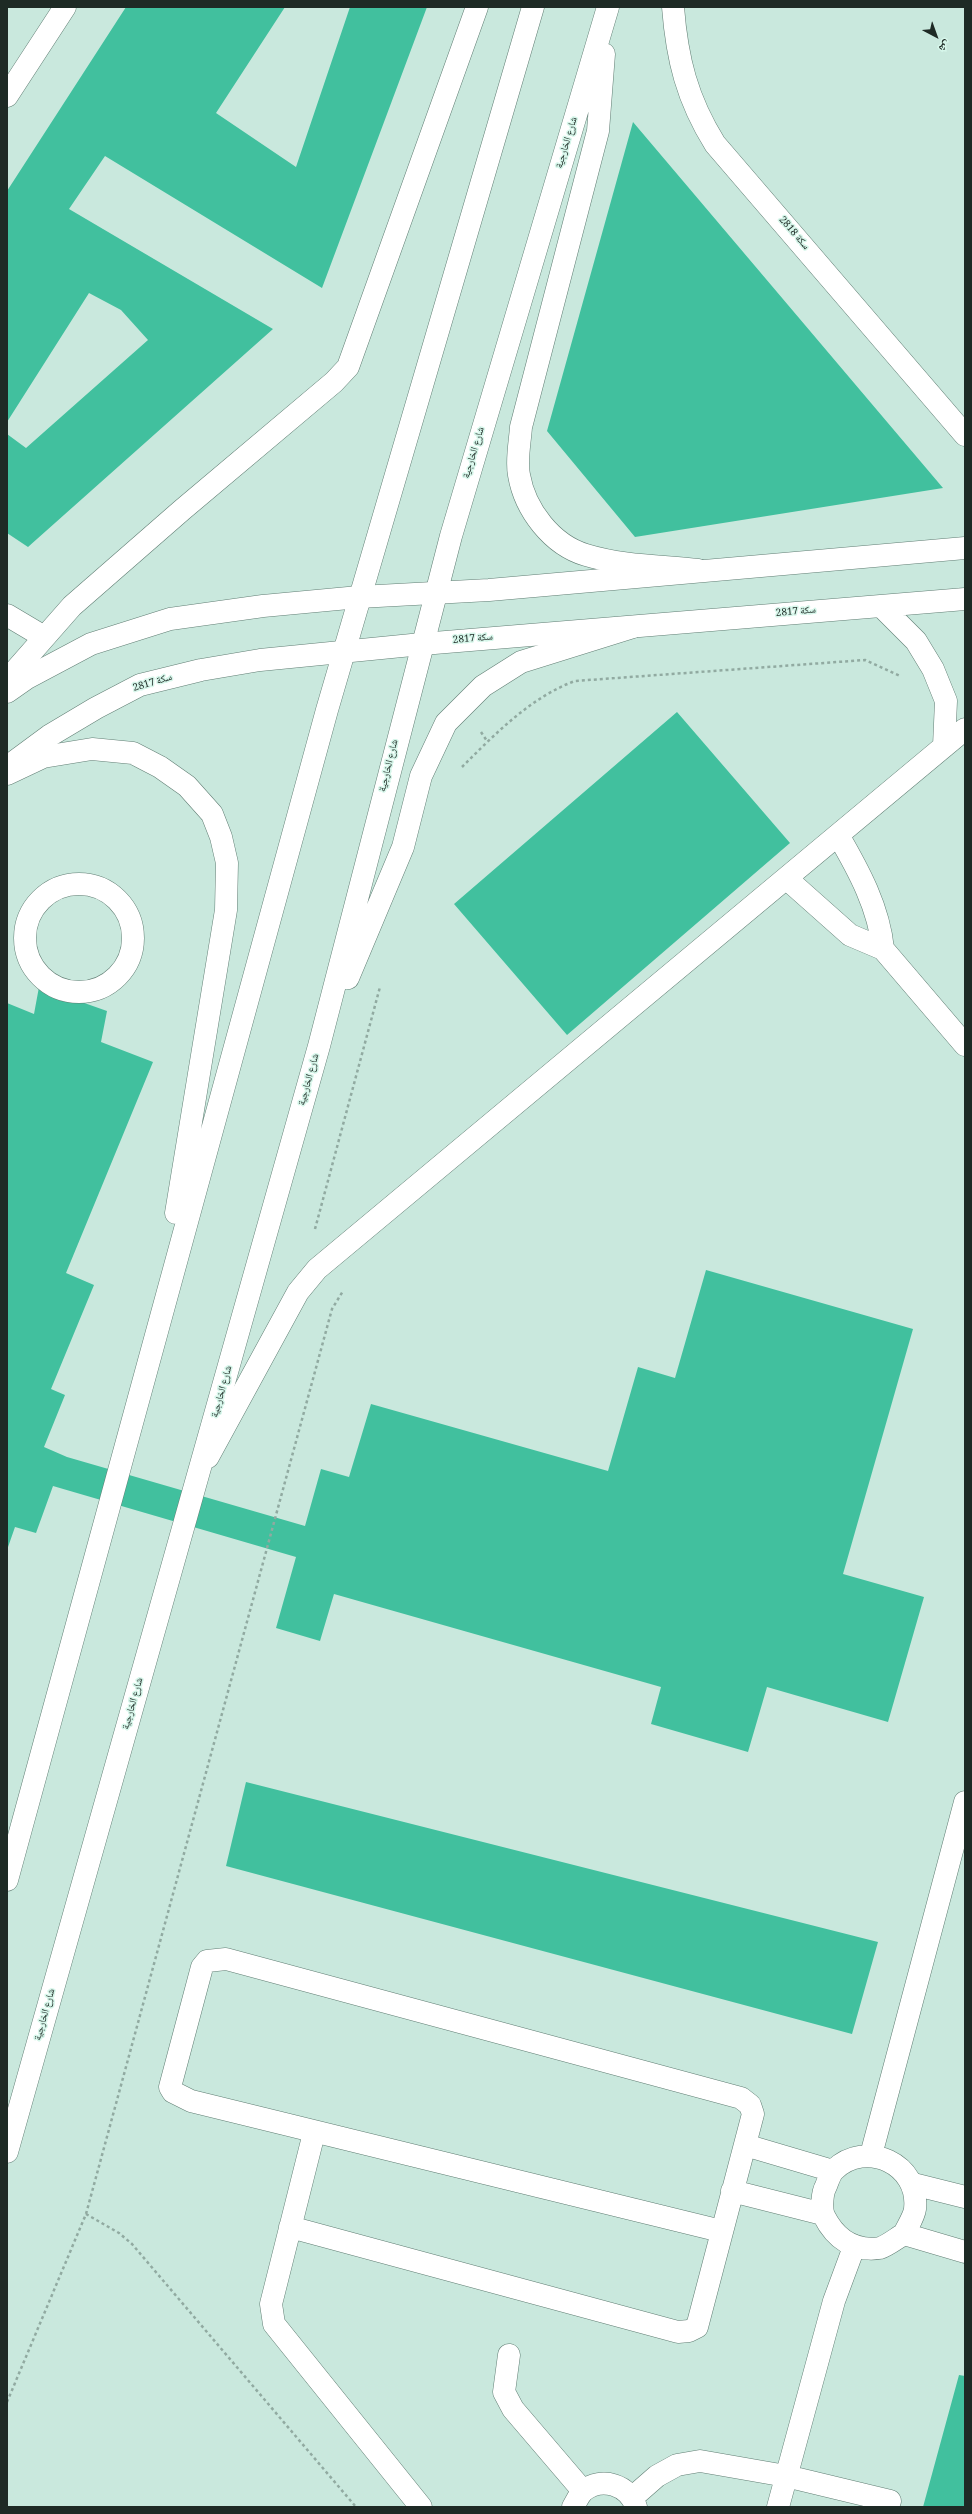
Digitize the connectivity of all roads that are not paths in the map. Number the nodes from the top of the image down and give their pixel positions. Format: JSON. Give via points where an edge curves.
{"nodes":[{"id":1,"x":65,"y":7,"type":"edge"},
{"id":2,"x":477,"y":7,"type":"edge"},
{"id":3,"x":533,"y":7,"type":"edge"},
{"id":4,"x":673,"y":7,"type":"edge"},
{"id":5,"x":608,"y":8,"type":"edge"},
{"id":6,"x":7,"y":96,"type":"edge"},
{"id":7,"x":965,"y":435,"type":"edge"},
{"id":8,"x":965,"y":548,"type":"edge"},
{"id":9,"x":698,"y":570,"type":"junction"},
{"id":10,"x":436,"y":593,"type":"junction"},
{"id":11,"x":359,"y":598,"type":"junction"},
{"id":12,"x":965,"y":599,"type":"edge"},
{"id":13,"x":881,"y":606,"type":"junction"},
{"id":14,"x":7,"y":615,"type":"edge"},
{"id":15,"x":633,"y":627,"type":"junction"},
{"id":16,"x":44,"y":637,"type":"junction"},
{"id":17,"x":422,"y":644,"type":"junction"},
{"id":18,"x":345,"y":652,"type":"junction"},
{"id":19,"x":7,"y":680,"type":"edge"},
{"id":20,"x":7,"y":692,"type":"edge"},
{"id":21,"x":965,"y":728,"type":"edge"},
{"id":22,"x":944,"y":746,"type":"junction"},
{"id":23,"x":7,"y":767,"type":"edge"},
{"id":24,"x":7,"y":774,"type":"edge"},
{"id":25,"x":838,"y":835,"type":"junction"},
{"id":26,"x":787,"y":879,"type":"junction"},
{"id":27,"x":16,"y":946,"type":"edge"},
{"id":28,"x":884,"y":950,"type":"junction"},
{"id":29,"x":964,"y":1040,"type":"edge"},
{"id":30,"x":319,"y":1046,"type":"junction"},
{"id":31,"x":158,"y":1326,"type":"junction"},
{"id":32,"x":201,"y":1468,"type":"junction"},
{"id":33,"x":965,"y":1802,"type":"edge"},
{"id":34,"x":7,"y":1880,"type":"edge"},
{"id":35,"x":314,"y":2133,"type":"junction"},
{"id":36,"x":745,"y":2145,"type":"junction"},
{"id":37,"x":7,"y":2152,"type":"edge"},
{"id":38,"x":871,"y":2155,"type":"junction"},
{"id":39,"x":833,"y":2171,"type":"junction"},
{"id":40,"x":912,"y":2184,"type":"junction"},
{"id":41,"x":732,"y":2191,"type":"junction"},
{"id":42,"x":965,"y":2197,"type":"edge"},
{"id":43,"x":823,"y":2214,"type":"junction"},
{"id":44,"x":290,"y":2227,"type":"junction"},
{"id":45,"x":721,"y":2231,"type":"junction"},
{"id":46,"x":904,"y":2234,"type":"junction"},
{"id":47,"x":854,"y":2247,"type":"junction"},
{"id":48,"x":965,"y":2252,"type":"edge"},
{"id":49,"x":510,"y":2355,"type":"dead end"},
{"id":50,"x":786,"y":2476,"type":"junction"},
{"id":51,"x":578,"y":2499,"type":"edge"},
{"id":52,"x":890,"y":2501,"type":"dead end"},
{"id":53,"x":634,"y":2502,"type":"edge"},
{"id":54,"x":421,"y":2507,"type":"edge"},
{"id":55,"x":778,"y":2507,"type":"edge"}],
"edges":[{"from":1,"to":6,"type":"main road"},
{"from":2,"to":16,"type":"main road","via":[[348,367],[334,382],[78,601]]},
{"from":3,"to":11,"type":"main road"},
{"from":4,"to":7,"type":"main road","name":"سكة 2818","via":[[678,53],[690,98],[715,144]]},
{"from":5,"to":9,"type":"main road","via":[[598,131],[521,427],[518,475],[530,508],[553,537],[586,555],[622,562]]},
{"from":5,"to":10,"type":"main road","name":"شارع الخارجية"},
{"from":8,"to":9,"type":"main road"},
{"from":9,"to":10,"type":"main road"},
{"from":10,"to":11,"type":"main road"},
{"from":10,"to":17,"type":"main road","name":"شارع الخارجية"},
{"from":11,"to":18,"type":"main road"},
{"from":11,"to":20,"type":"main road","via":[[263,606],[170,619],[91,644],[27,678]]},
{"from":12,"to":13,"type":"main road","name":"سكة 2817"},
{"from":13,"to":15,"type":"main road","name":"سكة 2817"},
{"from":13,"to":22,"type":"main road","via":[[916,641],[933,669],[946,701]]},
{"from":14,"to":16,"type":"main road"},
{"from":15,"to":17,"type":"main road","name":"سكة 2817"},
{"from":15,"to":30,"type":"main road","via":[[521,662],[483,686],[446,723],[421,776],[403,846]]},
{"from":16,"to":19,"type":"main road"},
{"from":17,"to":18,"type":"main road","name":"سكة 2817"},
{"from":17,"to":30,"type":"main road","name":"شارع الخارجية"},
{"from":18,"to":23,"type":"main road","name":"سكة 2817","via":[[260,660],[201,670],[140,685],[49,736]]},
{"from":18,"to":31,"type":"main road"},
{"from":21,"to":22,"type":"main road"},
{"from":22,"to":25,"type":"main road"},
{"from":24,"to":31,"type":"main road","via":[[43,757],[92,749],[132,753],[160,767],[187,786],[212,814],[221,836],[227,863],[226,910]]},
{"from":25,"to":26,"type":"main road"},
{"from":25,"to":28,"type":"main road","via":[[871,899],[882,932]]},
{"from":26,"to":28,"type":"main road","via":[[840,928],[866,944]]},
{"from":26,"to":32,"type":"main road","via":[[317,1269],[298,1292]]},
{"from":27,"to":27,"type":"main road","via":[[46,982],[64,990],[84,992],[111,982],[126,966],[132,948],[132,927],[128,913],[119,901],[105,890],[89,885],[71,884],[56,889],[41,900],[30,914]]},
{"from":28,"to":29,"type":"main road"},
{"from":30,"to":32,"type":"main road","name":"شارع الخارجية"},
{"from":31,"to":34,"type":"main road"},
{"from":32,"to":37,"type":"main road","name":"شارع الخارجية"},
{"from":33,"to":38,"type":"main road"},
{"from":35,"to":36,"type":"main road","via":[[191,2101],[170,2088],[202,1966],[207,1961],[226,1960],[741,2098],[750,2105],[752,2114]]},
{"from":35,"to":44,"type":"main road"},
{"from":35,"to":45,"type":"main road"},
{"from":36,"to":39,"type":"main road"},
{"from":36,"to":41,"type":"main road"},
{"from":38,"to":39,"type":"main road","via":[[851,2158]]},
{"from":38,"to":40,"type":"main road","via":[[896,2163]]},
{"from":39,"to":43,"type":"main road","via":[[823,2191]]},
{"from":40,"to":42,"type":"main road"},
{"from":40,"to":46,"type":"main road","via":[[915,2210]]},
{"from":41,"to":43,"type":"main road"},
{"from":41,"to":45,"type":"main road"},
{"from":43,"to":47,"type":"main road","via":[[834,2234]]},
{"from":44,"to":45,"type":"main road","via":[[678,2332],[697,2327]]},
{"from":44,"to":54,"type":"main road","via":[[271,2304],[270,2312],[274,2324]]},
{"from":46,"to":47,"type":"main road","via":[[880,2248]]},
{"from":46,"to":48,"type":"main road"},
{"from":47,"to":50,"type":"main road","via":[[834,2301]]},
{"from":49,"to":51,"type":"main road","via":[[504,2392],[513,2409]]},
{"from":50,"to":52,"type":"main road"},
{"from":50,"to":53,"type":"main road","via":[[700,2461],[677,2465],[664,2472]]},
{"from":50,"to":55,"type":"main road"},
{"from":51,"to":53,"type":"main road","via":[[600,2483],[618,2485]]}]}
